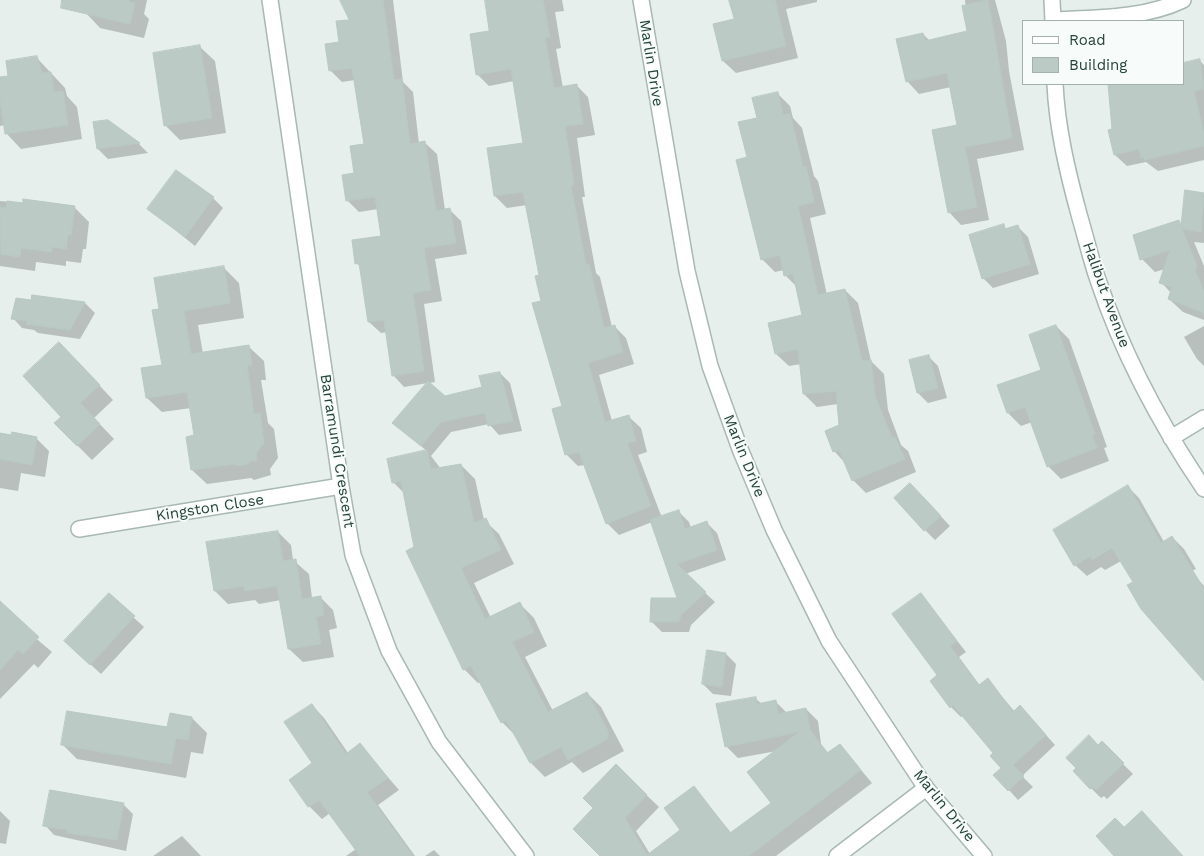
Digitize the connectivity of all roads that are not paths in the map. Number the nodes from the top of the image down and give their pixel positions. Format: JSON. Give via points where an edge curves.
{"nodes":[{"id":1,"x":270,"y":0,"type":"edge"},
{"id":2,"x":641,"y":0,"type":"edge"},
{"id":3,"x":1052,"y":0,"type":"edge"},
{"id":4,"x":1183,"y":0,"type":"edge"},
{"id":5,"x":1053,"y":20,"type":"edge"},
{"id":6,"x":1066,"y":20,"type":"edge"},
{"id":7,"x":1055,"y":85,"type":"edge"},
{"id":8,"x":1204,"y":418,"type":"edge"},
{"id":9,"x":1171,"y":438,"type":"junction"},
{"id":10,"x":341,"y":486,"type":"junction"},
{"id":11,"x":1204,"y":489,"type":"edge"},
{"id":12,"x":79,"y":529,"type":"dead end"},
{"id":13,"x":926,"y":788,"type":"junction"},
{"id":14,"x":526,"y":856,"type":"edge"},
{"id":15,"x":837,"y":856,"type":"edge"},
{"id":16,"x":984,"y":856,"type":"edge"}],
"edges":[{"from":1,"to":10,"type":"street","name":"Barramundi Crescent"},
{"from":2,"to":13,"type":"street","name":"Marlin Drive","via":[[687,271],[710,366],[740,449],[774,530],[829,642]]},
{"from":3,"to":5,"type":"street"},
{"from":4,"to":6,"type":"street","via":[[1118,16]]},
{"from":7,"to":9,"type":"street","name":"Halibut Avenue","via":[[1063,150],[1098,280],[1125,349]]},
{"from":8,"to":9,"type":"street"},
{"from":9,"to":11,"type":"street","name":"Halibut Avenue"},
{"from":10,"to":12,"type":"street","name":"Kingston Close"},
{"from":10,"to":14,"type":"street","name":"Barramundi Crescent","via":[[353,555],[389,651],[439,742]]},
{"from":13,"to":15,"type":"street"},
{"from":13,"to":16,"type":"street","name":"Marlin Drive"}]}
